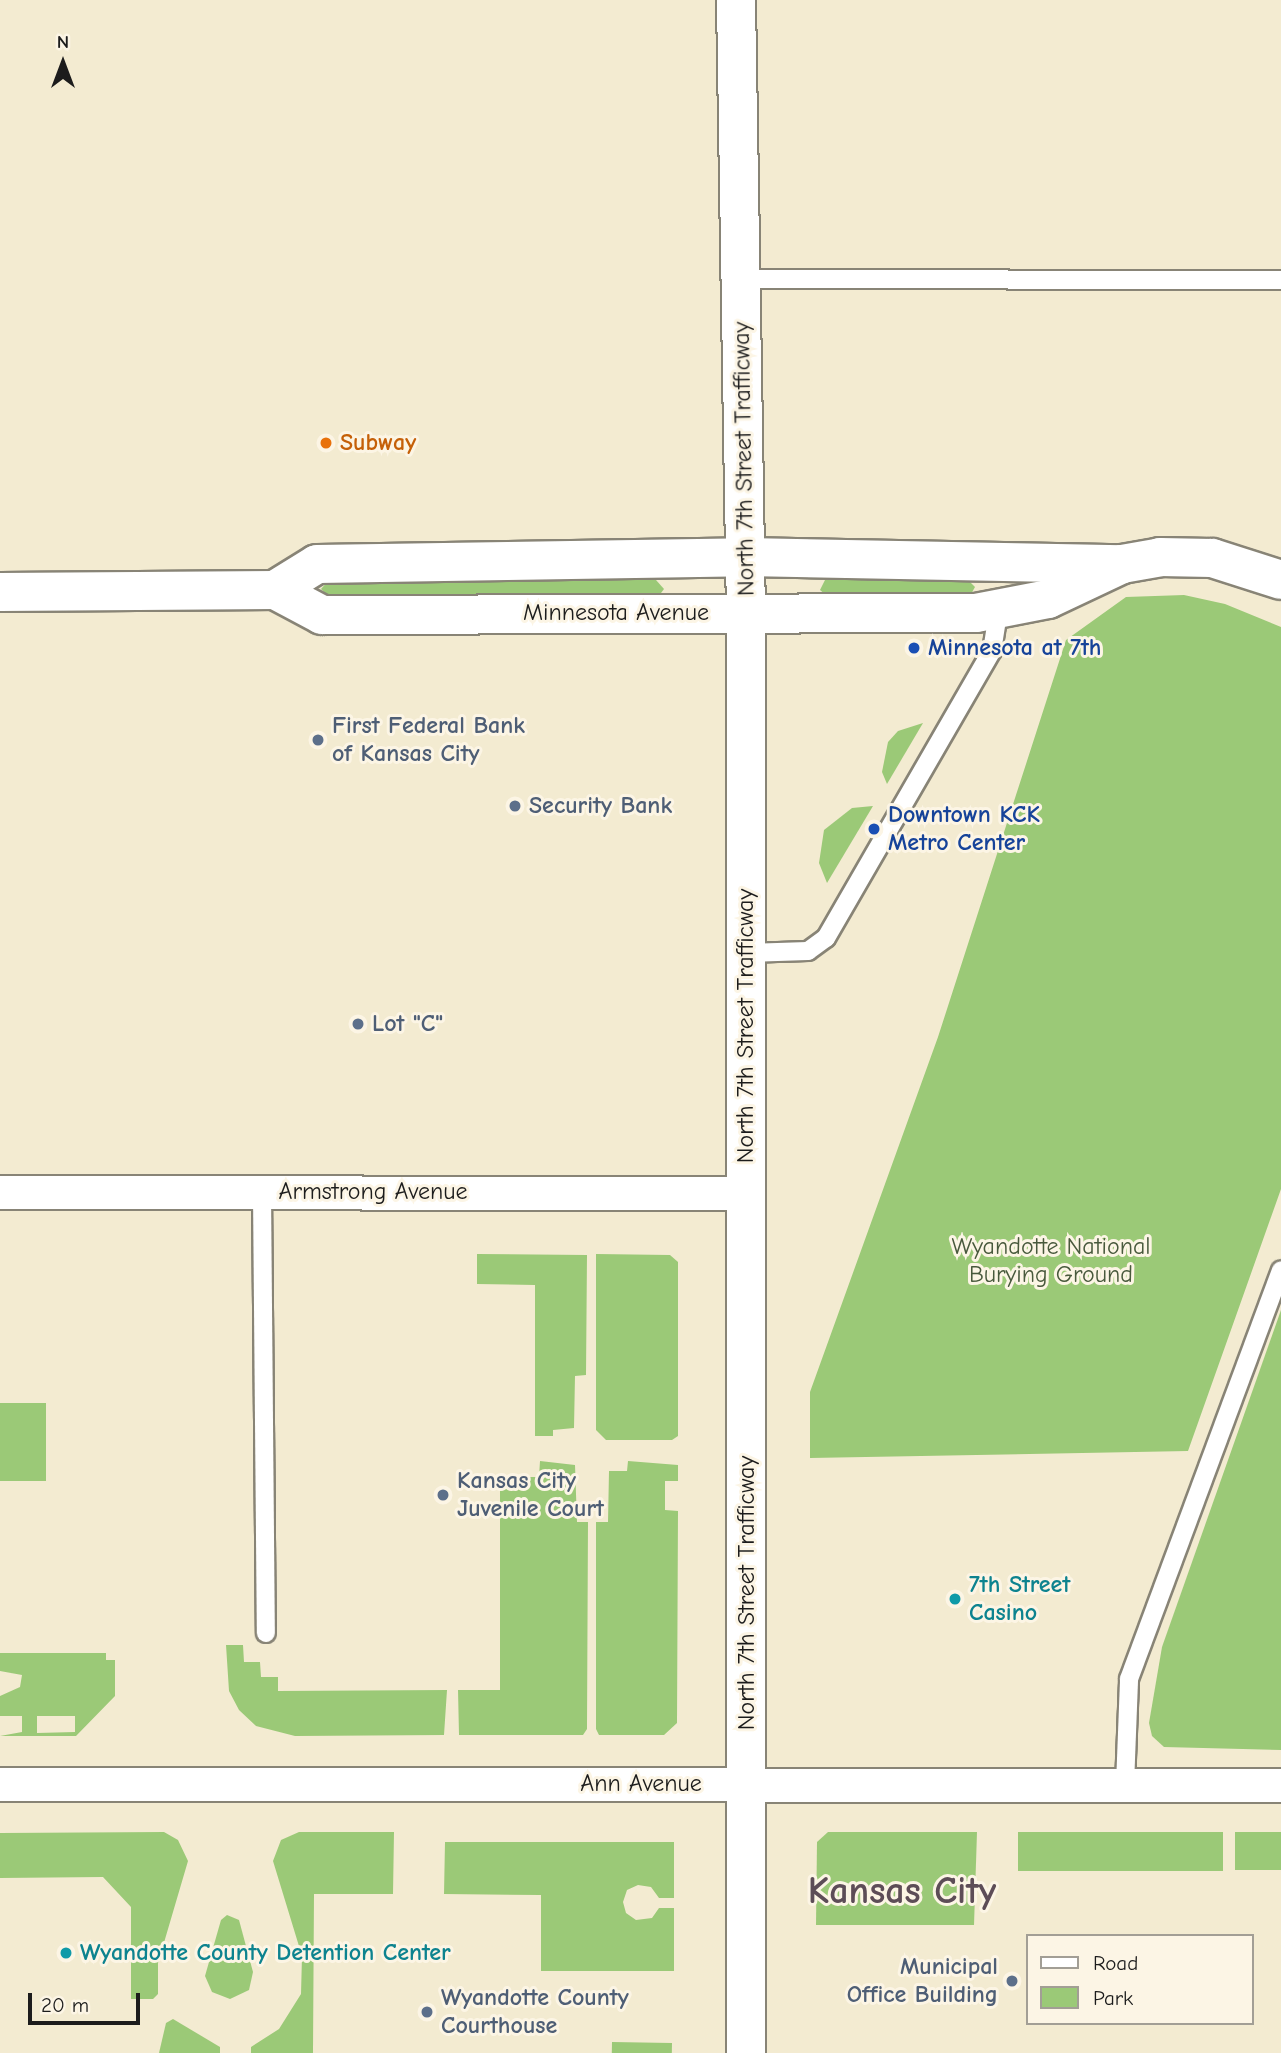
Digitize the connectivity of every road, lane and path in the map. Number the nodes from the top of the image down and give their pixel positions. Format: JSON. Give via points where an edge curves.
{"nodes":[{"id":1,"x":736,"y":0,"type":"edge"},
{"id":2,"x":741,"y":279,"type":"junction"},
{"id":3,"x":1281,"y":280,"type":"edge"},
{"id":4,"x":746,"y":557,"type":"junction"},
{"id":5,"x":1122,"y":564,"type":"junction"},
{"id":6,"x":1281,"y":580,"type":"edge"},
{"id":7,"x":275,"y":590,"type":"junction"},
{"id":8,"x":0,"y":592,"type":"edge"},
{"id":9,"x":998,"y":612,"type":"junction"},
{"id":10,"x":746,"y":614,"type":"junction"},
{"id":11,"x":747,"y":953,"type":"junction"},
{"id":12,"x":0,"y":1192,"type":"edge"},
{"id":13,"x":262,"y":1192,"type":"junction"},
{"id":14,"x":746,"y":1193,"type":"junction"},
{"id":15,"x":1281,"y":1269,"type":"edge"},
{"id":16,"x":266,"y":1633,"type":"dead end"},
{"id":17,"x":0,"y":1784,"type":"edge"},
{"id":18,"x":747,"y":1784,"type":"junction"},
{"id":19,"x":1125,"y":1785,"type":"junction"},
{"id":20,"x":1281,"y":1785,"type":"edge"},
{"id":21,"x":746,"y":2053,"type":"edge"}],
"edges":[{"from":1,"to":2,"type":"main road","name":"North 7th Street Trafficway"},
{"from":2,"to":3,"type":"lane"},
{"from":2,"to":4,"type":"main road","name":"North 7th Street Trafficway"},
{"from":4,"to":5,"type":"main road","name":"Minnesota Avenue"},
{"from":4,"to":7,"type":"main road","name":"Minnesota Avenue","via":[[317,564]]},
{"from":4,"to":10,"type":"main road","name":"North 7th Street Trafficway"},
{"from":5,"to":6,"type":"main road","name":"Minnesota Avenue","via":[[1160,557],[1212,558]]},
{"from":5,"to":9,"type":"main road","name":"Minnesota Avenue","via":[[1048,599]]},
{"from":7,"to":8,"type":"main road","name":"Minnesota Avenue"},
{"from":7,"to":10,"type":"main road","name":"Minnesota Avenue","via":[[322,615]]},
{"from":9,"to":10,"type":"main road","name":"Minnesota Avenue"},
{"from":9,"to":11,"type":"lane","via":[[992,651],[826,938],[808,951]]},
{"from":10,"to":11,"type":"main road","name":"North 7th Street Trafficway"},
{"from":11,"to":14,"type":"main road","name":"North 7th Street Trafficway"},
{"from":12,"to":13,"type":"street","name":"Armstrong Avenue"},
{"from":13,"to":14,"type":"street","name":"Armstrong Avenue"},
{"from":13,"to":16,"type":"lane"},
{"from":14,"to":18,"type":"main road","name":"North 7th Street Trafficway"},
{"from":15,"to":19,"type":"lane","via":[[1129,1679]]},
{"from":17,"to":18,"type":"street","name":"Ann Avenue"},
{"from":18,"to":19,"type":"street","name":"Ann Avenue"},
{"from":18,"to":21,"type":"main road","name":"North 7th Street Trafficway"},
{"from":19,"to":20,"type":"street","name":"Ann Avenue"}]}
